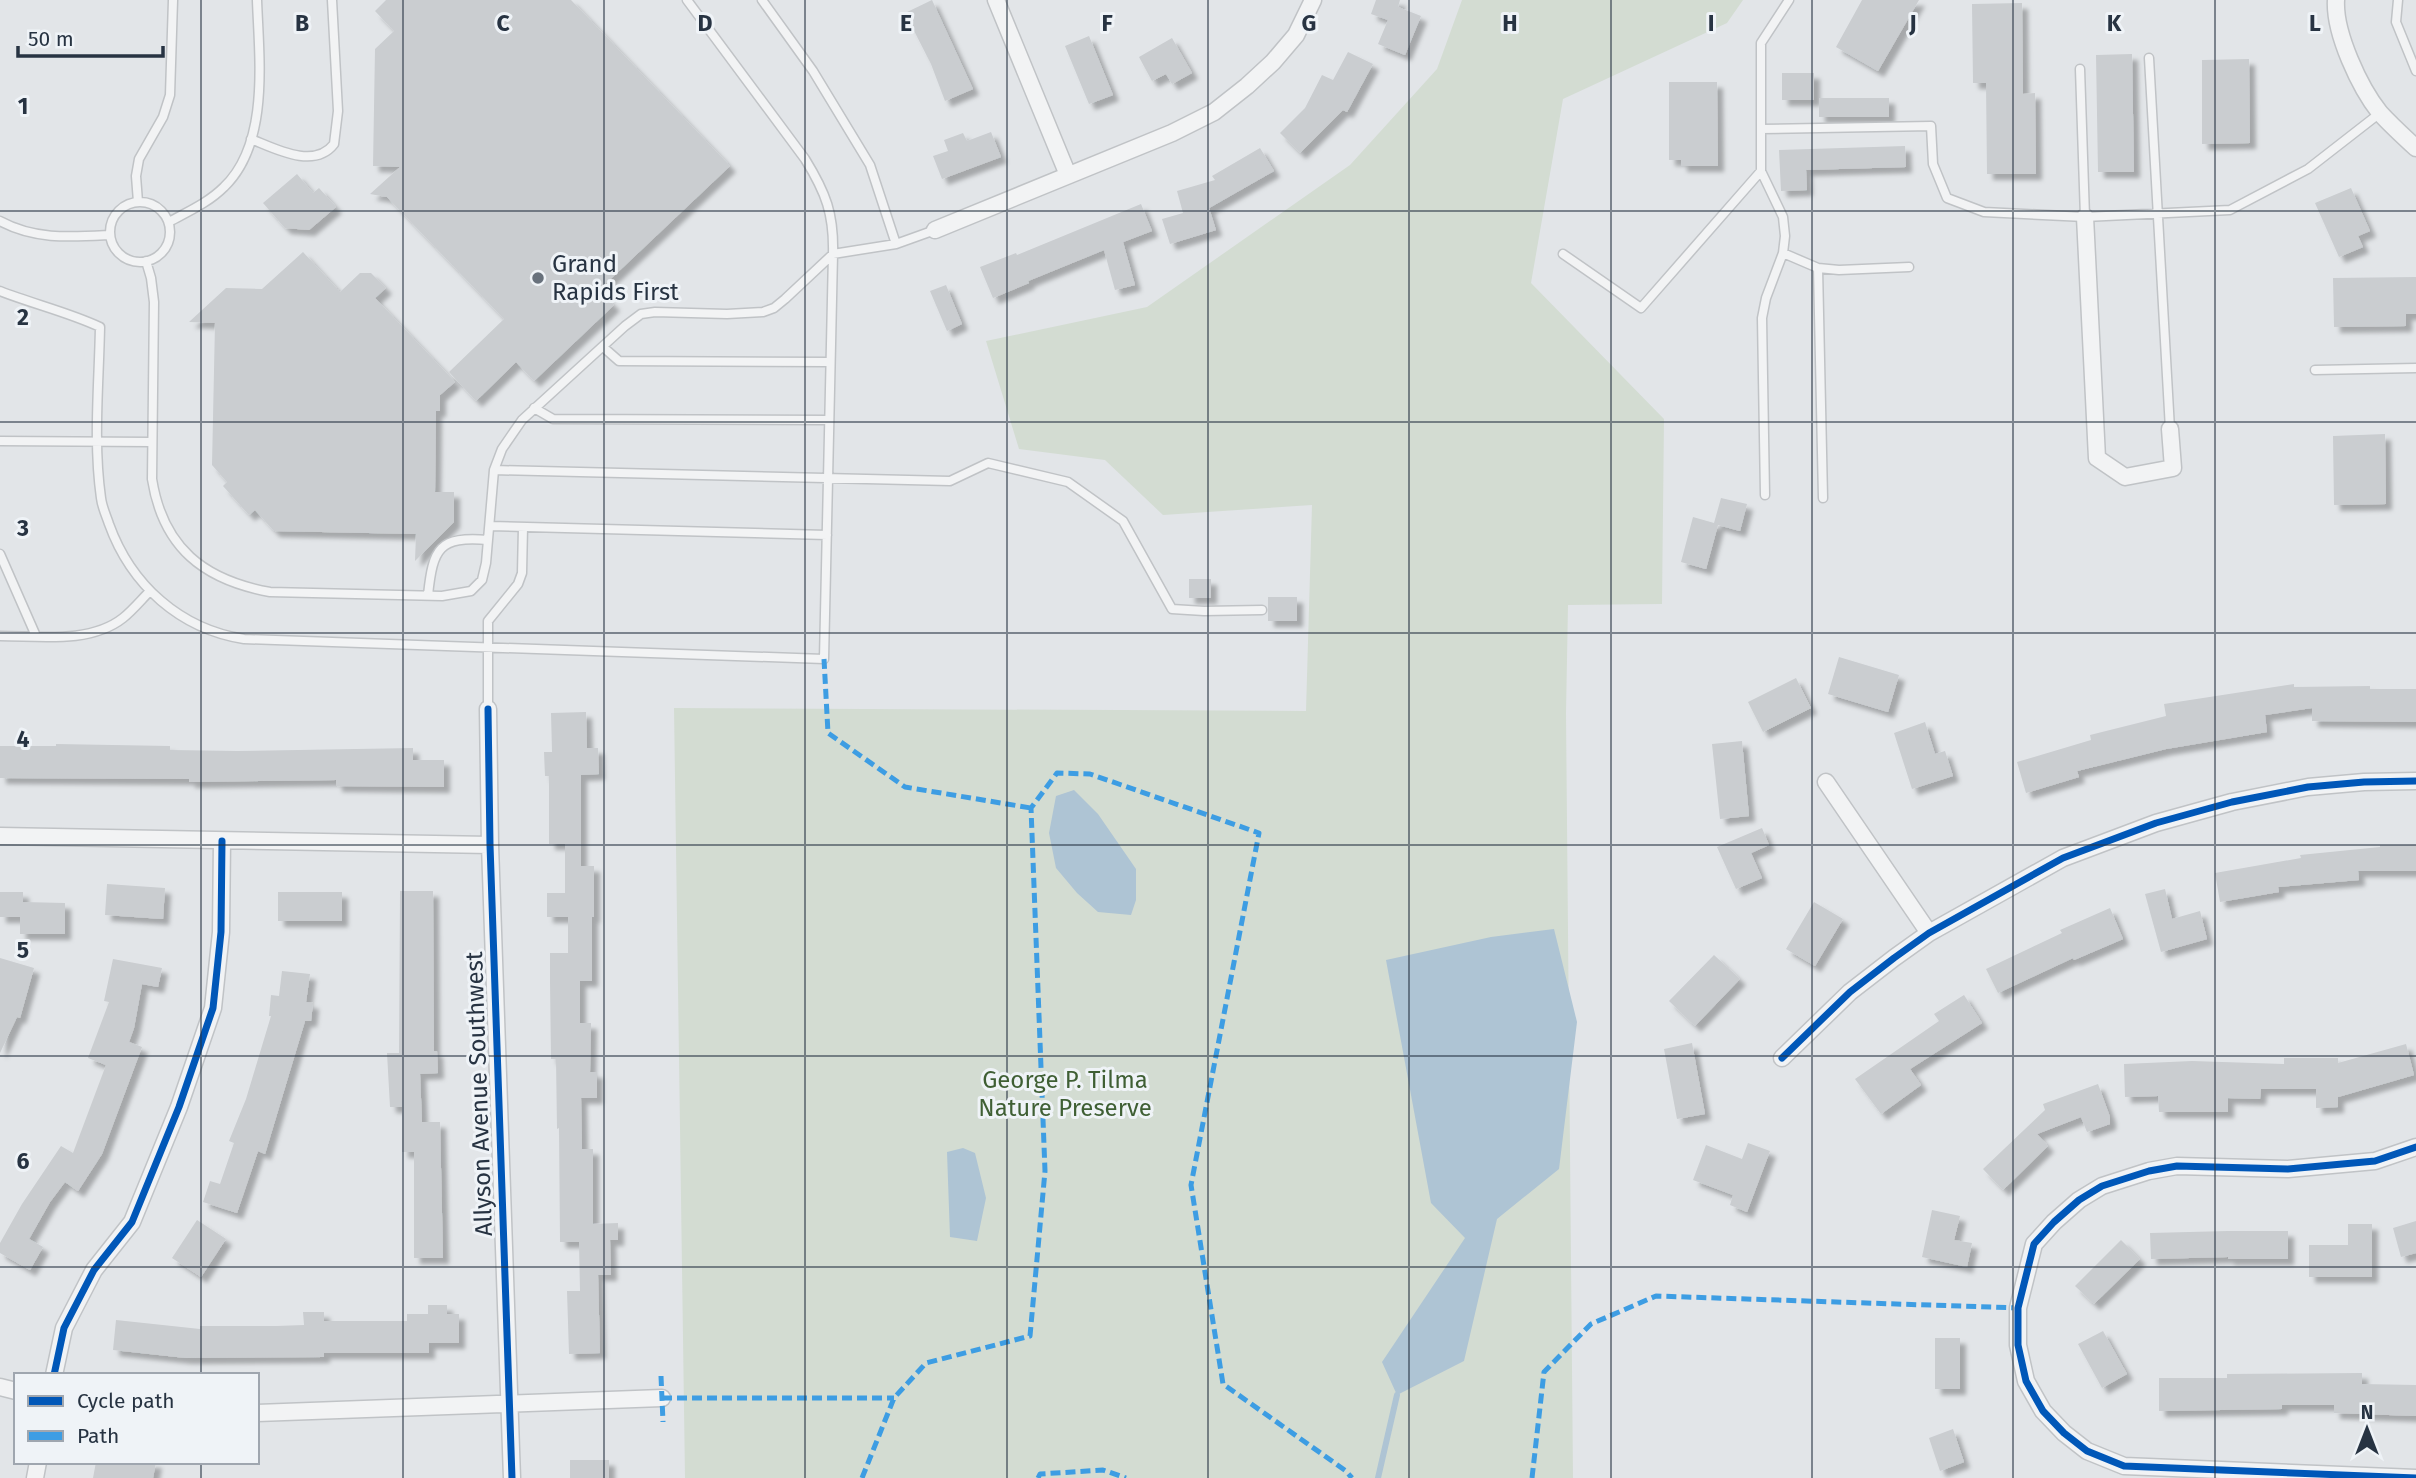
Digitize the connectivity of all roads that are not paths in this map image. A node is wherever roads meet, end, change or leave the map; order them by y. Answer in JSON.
{"nodes":[{"id":1,"x":173,"y":0,"type":"edge"},
{"id":2,"x":257,"y":0,"type":"edge"},
{"id":3,"x":332,"y":0,"type":"edge"},
{"id":4,"x":687,"y":0,"type":"edge"},
{"id":5,"x":762,"y":0,"type":"edge"},
{"id":6,"x":996,"y":0,"type":"edge"},
{"id":7,"x":1313,"y":0,"type":"edge"},
{"id":8,"x":1789,"y":0,"type":"edge"},
{"id":9,"x":2336,"y":0,"type":"edge"},
{"id":10,"x":2398,"y":0,"type":"edge"},
{"id":11,"x":2150,"y":58,"type":"dead end"},
{"id":12,"x":2080,"y":69,"type":"dead end"},
{"id":13,"x":2416,"y":71,"type":"edge"},
{"id":14,"x":2381,"y":113,"type":"junction"},
{"id":15,"x":1761,"y":129,"type":"junction"},
{"id":16,"x":251,"y":139,"type":"junction"},
{"id":17,"x":2416,"y":148,"type":"edge"},
{"id":18,"x":1761,"y":171,"type":"junction"},
{"id":19,"x":1068,"y":175,"type":"junction"},
{"id":20,"x":138,"y":202,"type":"junction"},
{"id":21,"x":2158,"y":214,"type":"junction"},
{"id":22,"x":2085,"y":218,"type":"junction"},
{"id":23,"x":0,"y":221,"type":"edge"},
{"id":24,"x":169,"y":222,"type":"junction"},
{"id":25,"x":935,"y":230,"type":"joint"},
{"id":26,"x":110,"y":235,"type":"junction"},
{"id":27,"x":896,"y":244,"type":"junction"},
{"id":28,"x":1783,"y":253,"type":"junction"},
{"id":29,"x":833,"y":254,"type":"junction"},
{"id":30,"x":1563,"y":254,"type":"dead end"},
{"id":31,"x":146,"y":261,"type":"junction"},
{"id":32,"x":1909,"y":267,"type":"dead end"},
{"id":33,"x":1818,"y":268,"type":"junction"},
{"id":34,"x":0,"y":291,"type":"edge"},
{"id":35,"x":603,"y":347,"type":"junction"},
{"id":36,"x":830,"y":362,"type":"junction"},
{"id":37,"x":2416,"y":368,"type":"edge"},
{"id":38,"x":2315,"y":370,"type":"dead end"},
{"id":39,"x":534,"y":408,"type":"junction"},
{"id":40,"x":829,"y":420,"type":"junction"},
{"id":41,"x":2170,"y":429,"type":"joint"},
{"id":42,"x":0,"y":441,"type":"edge"},
{"id":43,"x":151,"y":442,"type":"junction"},
{"id":44,"x":98,"y":443,"type":"junction"},
{"id":45,"x":494,"y":470,"type":"junction"},
{"id":46,"x":827,"y":479,"type":"junction"},
{"id":47,"x":1765,"y":495,"type":"dead end"},
{"id":48,"x":1823,"y":498,"type":"dead end"},
{"id":49,"x":490,"y":526,"type":"junction"},
{"id":50,"x":523,"y":527,"type":"junction"},
{"id":51,"x":827,"y":535,"type":"junction"},
{"id":52,"x":488,"y":540,"type":"junction"},
{"id":53,"x":0,"y":554,"type":"edge"},
{"id":54,"x":150,"y":591,"type":"junction"},
{"id":55,"x":428,"y":595,"type":"junction"},
{"id":56,"x":1262,"y":610,"type":"dead end"},
{"id":57,"x":0,"y":636,"type":"edge"},
{"id":58,"x":36,"y":636,"type":"junction"},
{"id":59,"x":487,"y":647,"type":"junction"},
{"id":60,"x":488,"y":709,"type":"joint"},
{"id":61,"x":2416,"y":781,"type":"edge"},
{"id":62,"x":1826,"y":782,"type":"dead end"},
{"id":63,"x":0,"y":836,"type":"edge"},
{"id":64,"x":222,"y":841,"type":"junction"},
{"id":65,"x":490,"y":845,"type":"junction"},
{"id":66,"x":1929,"y":933,"type":"junction"},
{"id":67,"x":1782,"y":1058,"type":"dead end"},
{"id":68,"x":2416,"y":1147,"type":"edge"},
{"id":69,"x":54,"y":1373,"type":"edge"},
{"id":70,"x":662,"y":1398,"type":"dead end"},
{"id":71,"x":510,"y":1404,"type":"junction"},
{"id":72,"x":259,"y":1413,"type":"edge"},
{"id":73,"x":512,"y":1478,"type":"edge"},
{"id":74,"x":2416,"y":1478,"type":"edge"}],
"edges":[{"from":1,"to":20,"type":"lane"},
{"from":2,"to":16,"type":"lane"},
{"from":3,"to":16,"type":"lane"},
{"from":4,"to":29,"type":"lane"},
{"from":5,"to":27,"type":"lane"},
{"from":6,"to":19,"type":"street"},
{"from":7,"to":19,"type":"street"},
{"from":8,"to":15,"type":"lane"},
{"from":9,"to":14,"type":"street"},
{"from":10,"to":13,"type":"lane"},
{"from":11,"to":21,"type":"lane"},
{"from":12,"to":22,"type":"lane"},
{"from":14,"to":17,"type":"street"},
{"from":14,"to":21,"type":"lane"},
{"from":15,"to":18,"type":"lane"},
{"from":15,"to":22,"type":"lane"},
{"from":16,"to":24,"type":"lane"},
{"from":18,"to":28,"type":"lane"},
{"from":18,"to":30,"type":"lane"},
{"from":19,"to":25,"type":"street"},
{"from":20,"to":24,"type":"lane"},
{"from":20,"to":26,"type":"lane"},
{"from":21,"to":22,"type":"lane"},
{"from":21,"to":41,"type":"lane"},
{"from":22,"to":41,"type":"street"},
{"from":23,"to":26,"type":"lane"},
{"from":24,"to":31,"type":"lane"},
{"from":25,"to":27,"type":"lane"},
{"from":26,"to":31,"type":"lane"},
{"from":27,"to":29,"type":"lane"},
{"from":28,"to":33,"type":"lane"},
{"from":28,"to":47,"type":"lane"},
{"from":29,"to":35,"type":"lane"},
{"from":29,"to":36,"type":"lane"},
{"from":31,"to":43,"type":"lane"},
{"from":32,"to":33,"type":"lane"},
{"from":33,"to":48,"type":"lane"},
{"from":34,"to":44,"type":"lane"},
{"from":35,"to":36,"type":"lane"},
{"from":35,"to":39,"type":"lane"},
{"from":36,"to":40,"type":"lane"},
{"from":37,"to":38,"type":"lane"},
{"from":39,"to":40,"type":"lane"},
{"from":39,"to":45,"type":"lane"},
{"from":40,"to":46,"type":"lane"},
{"from":42,"to":44,"type":"lane"},
{"from":43,"to":44,"type":"lane"},
{"from":43,"to":55,"type":"lane"},
{"from":44,"to":54,"type":"lane"},
{"from":45,"to":46,"type":"lane"},
{"from":45,"to":49,"type":"lane"},
{"from":46,"to":51,"type":"lane"},
{"from":46,"to":56,"type":"lane"},
{"from":49,"to":50,"type":"lane"},
{"from":49,"to":52,"type":"lane"},
{"from":50,"to":51,"type":"lane"},
{"from":50,"to":59,"type":"lane"},
{"from":51,"to":59,"type":"lane"},
{"from":52,"to":55,"type":"lane"},
{"from":52,"to":55,"type":"lane"},
{"from":53,"to":58,"type":"lane"},
{"from":54,"to":58,"type":"lane"},
{"from":54,"to":59,"type":"lane"},
{"from":57,"to":58,"type":"lane"},
{"from":59,"to":60,"type":"lane"},
{"from":60,"to":65,"type":"street","name":"Allyson Avenue Southwest"},
{"from":61,"to":66,"type":"street"},
{"from":62,"to":66,"type":"street"},
{"from":63,"to":64,"type":"street"},
{"from":64,"to":65,"type":"street"},
{"from":64,"to":69,"type":"street"},
{"from":65,"to":71,"type":"street","name":"Allyson Avenue Southwest"},
{"from":66,"to":67,"type":"street"},
{"from":68,"to":74,"type":"street"},
{"from":70,"to":71,"type":"street"},
{"from":71,"to":72,"type":"street"},
{"from":71,"to":73,"type":"street","name":"Allyson Avenue Southwest"}]}
